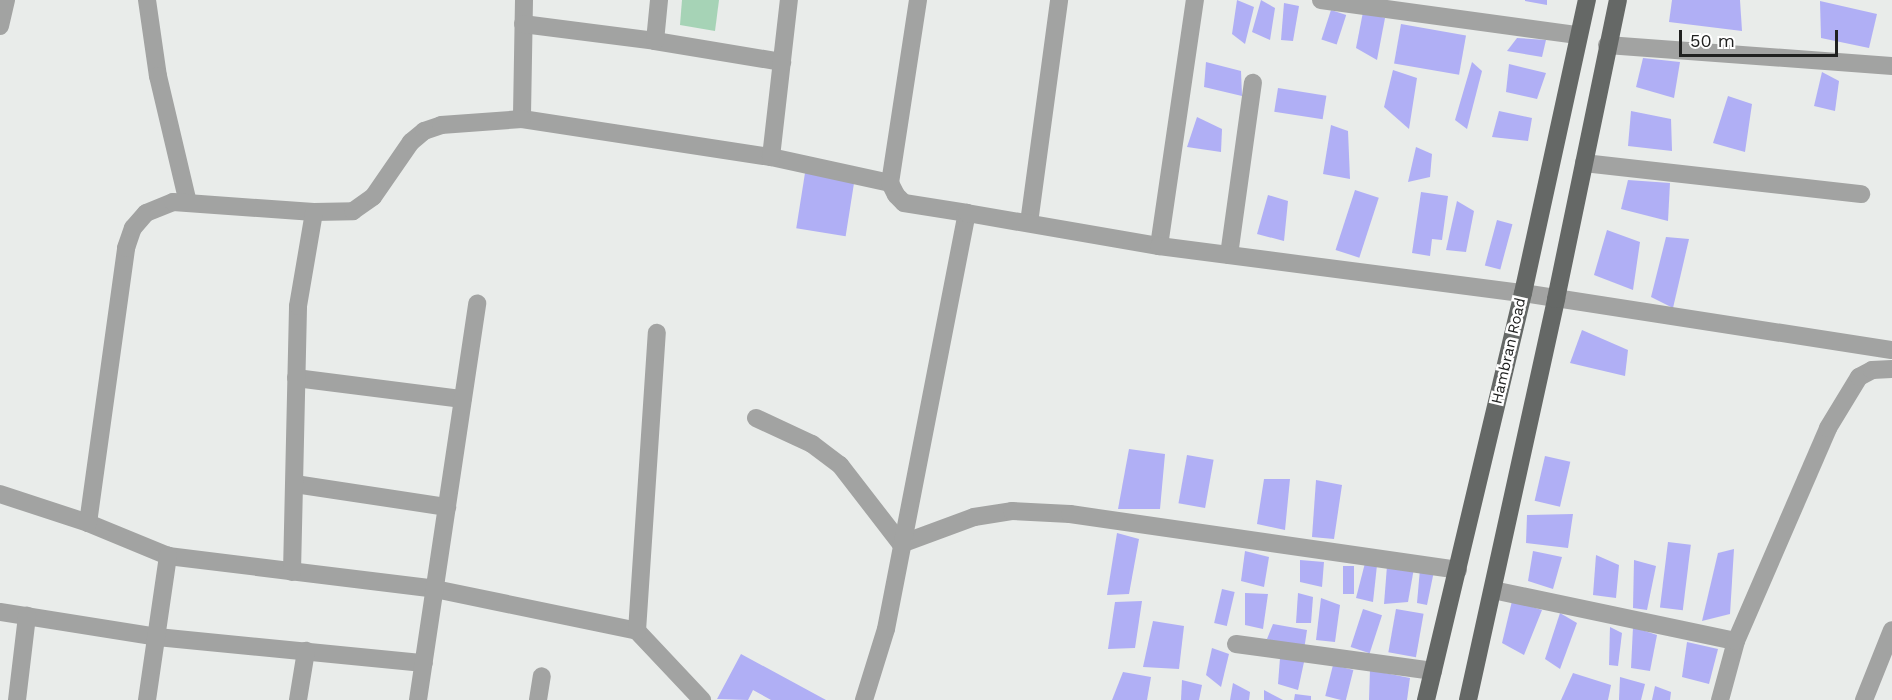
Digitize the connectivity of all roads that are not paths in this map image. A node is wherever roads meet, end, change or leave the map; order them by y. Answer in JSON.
{"nodes":[{"id":1,"x":6,"y":0,"type":"edge"},
{"id":2,"x":147,"y":0,"type":"edge"},
{"id":3,"x":524,"y":0,"type":"edge"},
{"id":4,"x":659,"y":0,"type":"edge"},
{"id":5,"x":789,"y":0,"type":"edge"},
{"id":6,"x":918,"y":0,"type":"edge"},
{"id":7,"x":1059,"y":0,"type":"edge"},
{"id":8,"x":1195,"y":0,"type":"edge"},
{"id":9,"x":1321,"y":0,"type":"edge"},
{"id":10,"x":1587,"y":0,"type":"edge"},
{"id":11,"x":1618,"y":0,"type":"edge"},
{"id":12,"x":523,"y":24,"type":"junction"},
{"id":13,"x":0,"y":26,"type":"edge"},
{"id":14,"x":1578,"y":35,"type":"junction"},
{"id":15,"x":655,"y":41,"type":"junction"},
{"id":16,"x":1607,"y":45,"type":"junction"},
{"id":17,"x":782,"y":62,"type":"junction"},
{"id":18,"x":1892,"y":66,"type":"edge"},
{"id":19,"x":1253,"y":83,"type":"dead end"},
{"id":20,"x":522,"y":118,"type":"junction"},
{"id":21,"x":771,"y":158,"type":"junction"},
{"id":22,"x":1584,"y":163,"type":"junction"},
{"id":23,"x":890,"y":183,"type":"junction"},
{"id":24,"x":1861,"y":194,"type":"dead end"},
{"id":25,"x":188,"y":203,"type":"junction"},
{"id":26,"x":314,"y":212,"type":"junction"},
{"id":27,"x":968,"y":213,"type":"junction"},
{"id":28,"x":1029,"y":224,"type":"junction"},
{"id":29,"x":1159,"y":246,"type":"junction"},
{"id":30,"x":1229,"y":255,"type":"junction"},
{"id":31,"x":1523,"y":293,"type":"junction"},
{"id":32,"x":1556,"y":298,"type":"junction"},
{"id":33,"x":477,"y":303,"type":"dead end"},
{"id":34,"x":657,"y":333,"type":"dead end"},
{"id":35,"x":1892,"y":350,"type":"edge"},
{"id":36,"x":1890,"y":369,"type":"edge"},
{"id":37,"x":296,"y":378,"type":"junction"},
{"id":38,"x":463,"y":399,"type":"junction"},
{"id":39,"x":756,"y":418,"type":"dead end"},
{"id":40,"x":295,"y":484,"type":"junction"},
{"id":41,"x":0,"y":494,"type":"edge"},
{"id":42,"x":447,"y":507,"type":"junction"},
{"id":43,"x":88,"y":523,"type":"junction"},
{"id":44,"x":901,"y":544,"type":"junction"},
{"id":45,"x":168,"y":556,"type":"junction"},
{"id":46,"x":1458,"y":570,"type":"junction"},
{"id":47,"x":292,"y":572,"type":"junction"},
{"id":48,"x":435,"y":589,"type":"junction"},
{"id":49,"x":1493,"y":590,"type":"junction"},
{"id":50,"x":0,"y":612,"type":"edge"},
{"id":51,"x":27,"y":616,"type":"junction"},
{"id":52,"x":1892,"y":630,"type":"edge"},
{"id":53,"x":637,"y":631,"type":"junction"},
{"id":54,"x":157,"y":637,"type":"junction"},
{"id":55,"x":1736,"y":641,"type":"junction"},
{"id":56,"x":1236,"y":645,"type":"dead end"},
{"id":57,"x":306,"y":651,"type":"junction"},
{"id":58,"x":424,"y":663,"type":"junction"},
{"id":59,"x":1433,"y":671,"type":"junction"},
{"id":60,"x":542,"y":676,"type":"dead end"},
{"id":61,"x":1868,"y":699,"type":"edge"},
{"id":62,"x":17,"y":700,"type":"edge"},
{"id":63,"x":147,"y":700,"type":"edge"},
{"id":64,"x":298,"y":700,"type":"edge"},
{"id":65,"x":418,"y":700,"type":"edge"},
{"id":66,"x":538,"y":700,"type":"edge"},
{"id":67,"x":702,"y":700,"type":"edge"},
{"id":68,"x":864,"y":700,"type":"edge"},
{"id":69,"x":1426,"y":700,"type":"edge"},
{"id":70,"x":1468,"y":700,"type":"edge"},
{"id":71,"x":1719,"y":700,"type":"edge"}],
"edges":[{"from":1,"to":13,"type":"street"},
{"from":2,"to":25,"type":"street"},
{"from":3,"to":12,"type":"street"},
{"from":4,"to":15,"type":"street"},
{"from":5,"to":17,"type":"street"},
{"from":6,"to":23,"type":"street"},
{"from":7,"to":28,"type":"street"},
{"from":8,"to":29,"type":"street"},
{"from":9,"to":14,"type":"street"},
{"from":10,"to":14,"type":"main road","name":"Hambran Road"},
{"from":11,"to":16,"type":"main road"},
{"from":12,"to":15,"type":"street"},
{"from":12,"to":20,"type":"street"},
{"from":14,"to":31,"type":"main road","name":"Hambran Road"},
{"from":15,"to":17,"type":"street"},
{"from":16,"to":18,"type":"street"},
{"from":16,"to":22,"type":"main road"},
{"from":17,"to":21,"type":"street"},
{"from":19,"to":30,"type":"street"},
{"from":20,"to":21,"type":"street"},
{"from":20,"to":26,"type":"street"},
{"from":21,"to":23,"type":"street"},
{"from":22,"to":24,"type":"street"},
{"from":22,"to":32,"type":"main road"},
{"from":23,"to":27,"type":"street"},
{"from":25,"to":26,"type":"street"},
{"from":25,"to":43,"type":"street"},
{"from":26,"to":37,"type":"street"},
{"from":27,"to":28,"type":"street"},
{"from":27,"to":44,"type":"street"},
{"from":28,"to":29,"type":"street"},
{"from":29,"to":30,"type":"street"},
{"from":30,"to":31,"type":"street"},
{"from":31,"to":32,"type":"street"},
{"from":31,"to":46,"type":"main road","name":"Hambran Road"},
{"from":32,"to":35,"type":"street"},
{"from":32,"to":49,"type":"main road"},
{"from":33,"to":38,"type":"street"},
{"from":34,"to":53,"type":"street"},
{"from":36,"to":55,"type":"street"},
{"from":37,"to":38,"type":"street"},
{"from":37,"to":40,"type":"street"},
{"from":38,"to":42,"type":"street"},
{"from":39,"to":44,"type":"street"},
{"from":40,"to":42,"type":"street"},
{"from":40,"to":47,"type":"street"},
{"from":41,"to":43,"type":"street"},
{"from":42,"to":48,"type":"street"},
{"from":43,"to":45,"type":"street"},
{"from":44,"to":46,"type":"street"},
{"from":44,"to":68,"type":"street"},
{"from":45,"to":47,"type":"street"},
{"from":45,"to":54,"type":"street"},
{"from":46,"to":59,"type":"main road","name":"Hambran Road"},
{"from":47,"to":48,"type":"street"},
{"from":48,"to":53,"type":"street"},
{"from":48,"to":58,"type":"street"},
{"from":49,"to":55,"type":"street"},
{"from":49,"to":70,"type":"main road"},
{"from":50,"to":51,"type":"street"},
{"from":51,"to":54,"type":"street"},
{"from":51,"to":62,"type":"street"},
{"from":52,"to":61,"type":"street"},
{"from":53,"to":67,"type":"street"},
{"from":54,"to":57,"type":"street"},
{"from":54,"to":63,"type":"street"},
{"from":55,"to":71,"type":"street"},
{"from":56,"to":59,"type":"street"},
{"from":57,"to":58,"type":"street"},
{"from":57,"to":64,"type":"street"},
{"from":58,"to":65,"type":"street"},
{"from":59,"to":69,"type":"main road","name":"Hambran Road"},
{"from":60,"to":66,"type":"street"}]}
